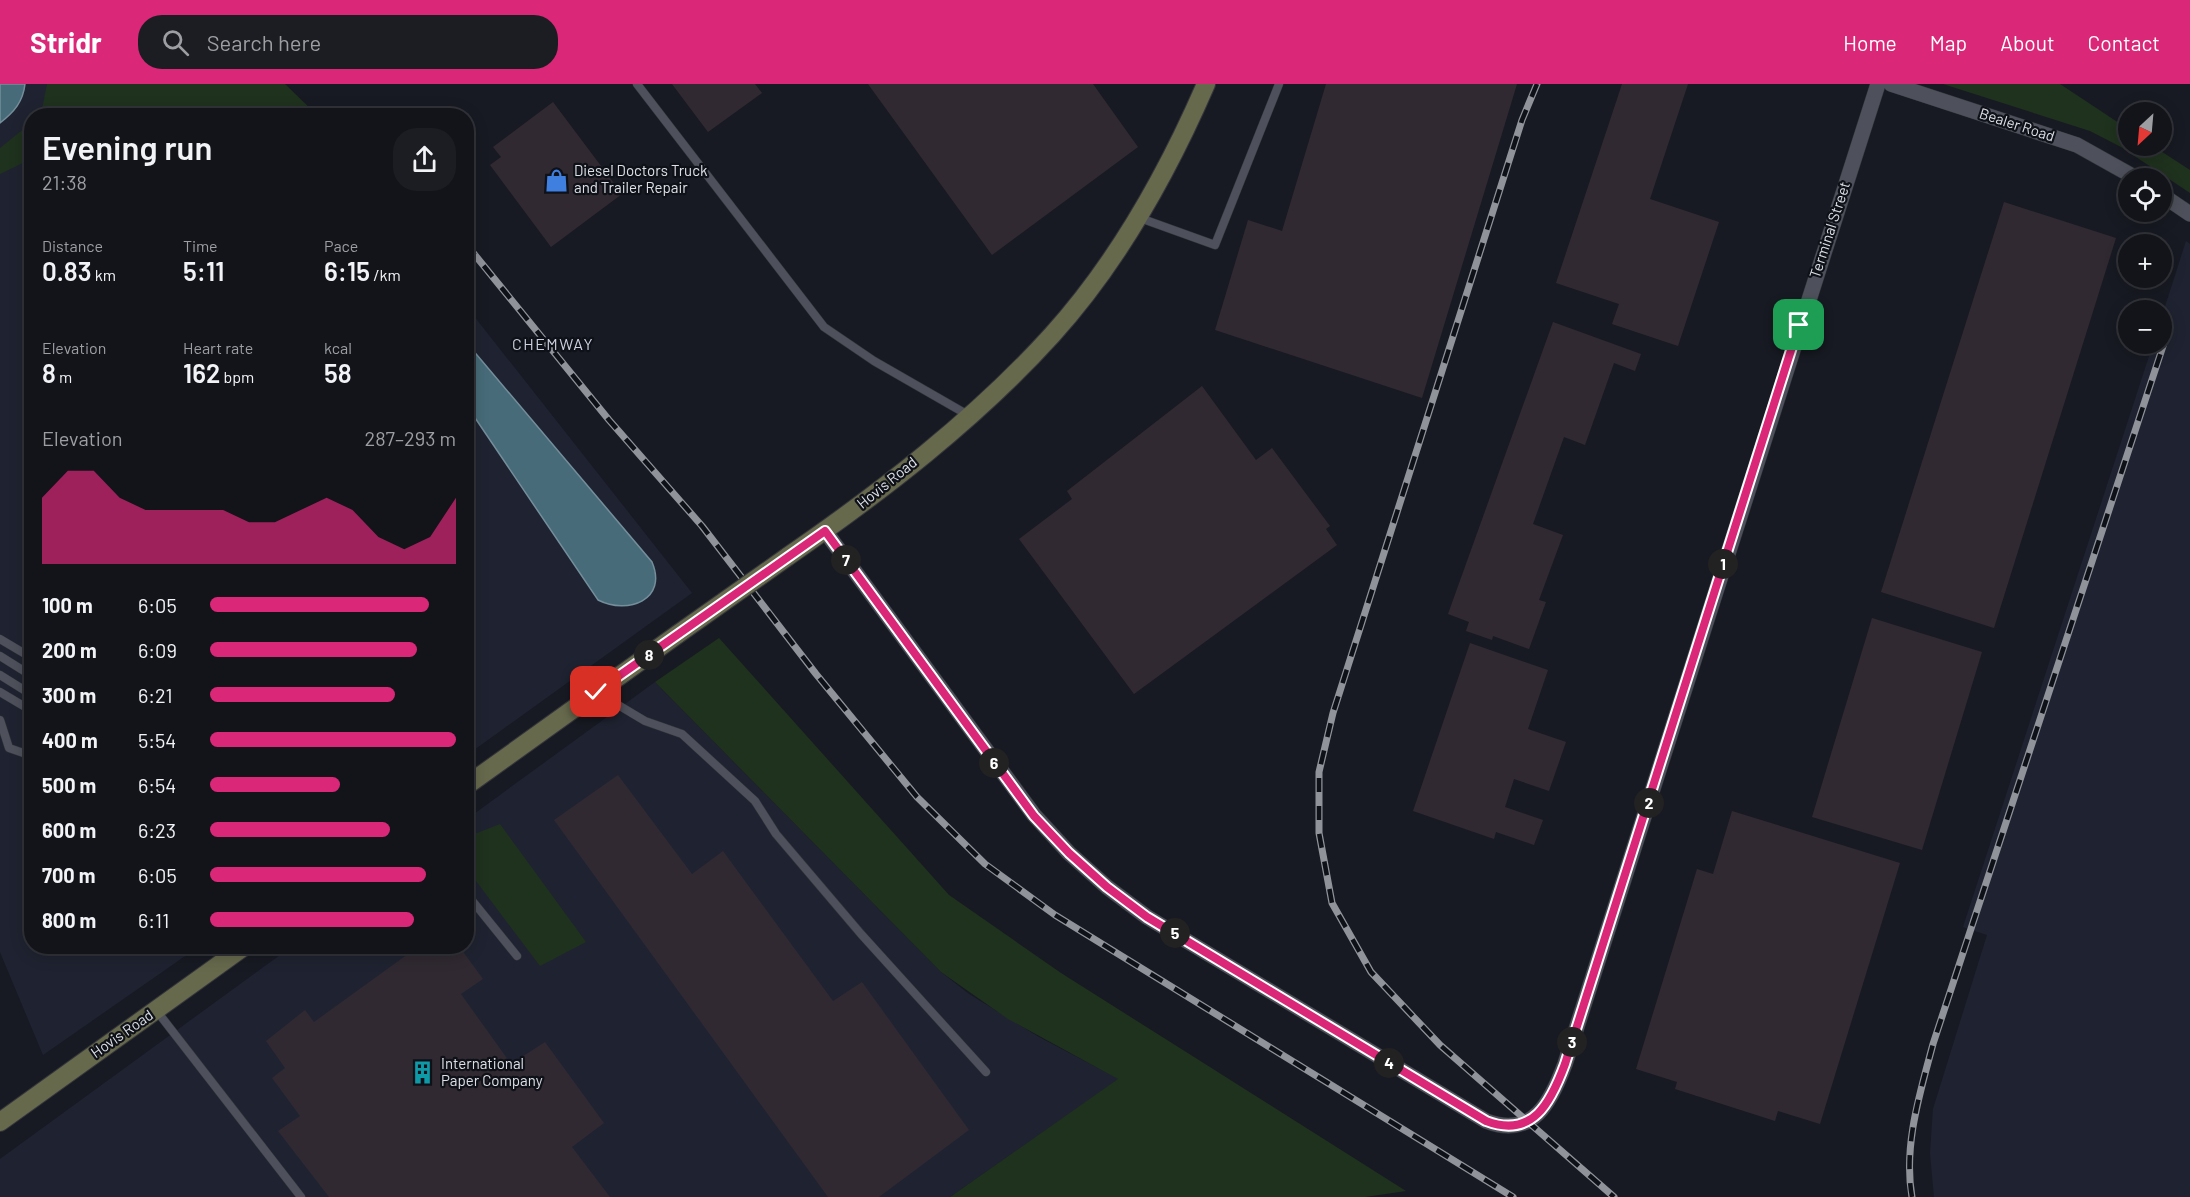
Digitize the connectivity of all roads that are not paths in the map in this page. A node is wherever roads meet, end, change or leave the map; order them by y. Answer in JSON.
{"nodes":[{"id":1,"x":637,"y":84,"type":"edge"},
{"id":2,"x":1206,"y":84,"type":"edge"},
{"id":3,"x":1279,"y":84,"type":"edge"},
{"id":4,"x":1878,"y":84,"type":"edge"},
{"id":5,"x":1891,"y":84,"type":"edge"},
{"id":6,"x":2118,"y":168,"type":"edge"},
{"id":7,"x":2172,"y":202,"type":"edge"},
{"id":8,"x":2190,"y":214,"type":"edge"},
{"id":9,"x":1138,"y":218,"type":"junction"},
{"id":10,"x":969,"y":416,"type":"junction"},
{"id":11,"x":825,"y":531,"type":"junction"},
{"id":12,"x":0,"y":639,"type":"edge"},
{"id":13,"x":24,"y":653,"type":"edge"},
{"id":14,"x":0,"y":656,"type":"edge"},
{"id":15,"x":24,"y":670,"type":"edge"},
{"id":16,"x":0,"y":675,"type":"edge"},
{"id":17,"x":24,"y":690,"type":"edge"},
{"id":18,"x":0,"y":692,"type":"edge"},
{"id":19,"x":596,"y":692,"type":"junction"},
{"id":20,"x":24,"y":706,"type":"edge"},
{"id":21,"x":0,"y":720,"type":"edge"},
{"id":22,"x":24,"y":753,"type":"edge"},
{"id":23,"x":474,"y":780,"type":"edge"},
{"id":24,"x":474,"y":902,"type":"edge"},
{"id":25,"x":234,"y":954,"type":"edge"},
{"id":26,"x":517,"y":956,"type":"dead end"},
{"id":27,"x":156,"y":1010,"type":"junction"},
{"id":28,"x":986,"y":1072,"type":"dead end"},
{"id":29,"x":0,"y":1122,"type":"edge"},
{"id":30,"x":301,"y":1197,"type":"edge"}],
"edges":[{"from":1,"to":10,"type":"lane"},
{"from":2,"to":9,"type":"street","name":"Hovis Road"},
{"from":3,"to":9,"type":"lane"},
{"from":4,"to":11,"type":"street","name":"Terminal Street"},
{"from":5,"to":6,"type":"street","name":"Bealer Road"},
{"from":7,"to":8,"type":"street"},
{"from":9,"to":10,"type":"street","name":"Hovis Road"},
{"from":10,"to":11,"type":"street","name":"Hovis Road"},
{"from":11,"to":19,"type":"street","name":"Hovis Road","bridge":true},
{"from":12,"to":13,"type":"lane"},
{"from":14,"to":15,"type":"lane"},
{"from":16,"to":17,"type":"lane"},
{"from":18,"to":20,"type":"lane"},
{"from":19,"to":23,"type":"street","name":"Hovis Road"},
{"from":19,"to":28,"type":"lane"},
{"from":21,"to":22,"type":"lane"},
{"from":24,"to":26,"type":"lane"},
{"from":25,"to":27,"type":"street","name":"Hovis Road"},
{"from":27,"to":29,"type":"street","name":"Hovis Road"},
{"from":27,"to":30,"type":"lane"}]}
